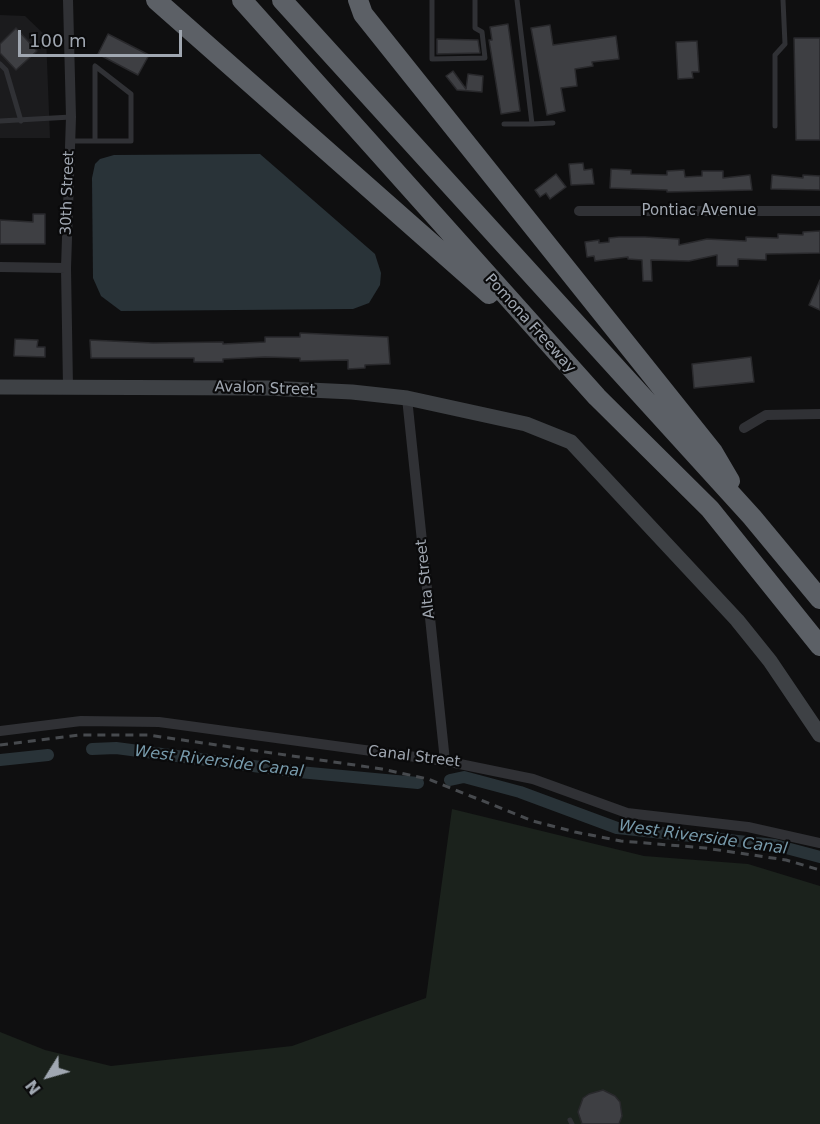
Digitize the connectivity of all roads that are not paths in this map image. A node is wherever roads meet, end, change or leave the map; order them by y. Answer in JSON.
{"nodes":[{"id":1,"x":68,"y":0,"type":"edge"},
{"id":2,"x":156,"y":0,"type":"edge"},
{"id":3,"x":242,"y":0,"type":"edge"},
{"id":4,"x":282,"y":0,"type":"edge"},
{"id":5,"x":358,"y":0,"type":"edge"},
{"id":6,"x":432,"y":0,"type":"edge"},
{"id":7,"x":475,"y":0,"type":"edge"},
{"id":8,"x":517,"y":0,"type":"edge"},
{"id":9,"x":783,"y":0,"type":"edge"},
{"id":10,"x":0,"y":64,"type":"edge"},
{"id":11,"x":71,"y":117,"type":"junction"},
{"id":12,"x":0,"y":121,"type":"edge"},
{"id":13,"x":21,"y":121,"type":"junction"},
{"id":14,"x":553,"y":123,"type":"dead end"},
{"id":15,"x":504,"y":124,"type":"dead end"},
{"id":16,"x":532,"y":124,"type":"junction"},
{"id":17,"x":776,"y":126,"type":"dead end"},
{"id":18,"x":70,"y":141,"type":"junction"},
{"id":19,"x":95,"y":141,"type":"junction"},
{"id":20,"x":579,"y":211,"type":"dead end"},
{"id":21,"x":820,"y":212,"type":"edge"},
{"id":22,"x":0,"y":267,"type":"edge"},
{"id":23,"x":66,"y":268,"type":"junction"},
{"id":24,"x":0,"y":387,"type":"edge"},
{"id":25,"x":68,"y":387,"type":"junction"},
{"id":26,"x":597,"y":397,"type":"junction"},
{"id":27,"x":407,"y":398,"type":"junction"},
{"id":28,"x":820,"y":414,"type":"edge"},
{"id":29,"x":744,"y":428,"type":"dead end"},
{"id":30,"x":752,"y":517,"type":"junction"},
{"id":31,"x":820,"y":599,"type":"edge"},
{"id":32,"x":820,"y":646,"type":"edge"},
{"id":33,"x":0,"y":731,"type":"edge"},
{"id":34,"x":820,"y":735,"type":"edge"},
{"id":35,"x":445,"y":760,"type":"junction"},
{"id":36,"x":820,"y":843,"type":"edge"}],
"edges":[{"from":1,"to":11,"type":"street","name":"30th Street"},
{"from":2,"to":26,"type":"highway"},
{"from":3,"to":26,"type":"highway","name":"Pomona Freeway"},
{"from":4,"to":30,"type":"highway"},
{"from":5,"to":30,"type":"highway"},
{"from":6,"to":7,"type":"lane"},
{"from":8,"to":16,"type":"lane"},
{"from":9,"to":17,"type":"lane"},
{"from":10,"to":13,"type":"lane"},
{"from":11,"to":13,"type":"lane"},
{"from":11,"to":18,"type":"street","name":"30th Street"},
{"from":12,"to":13,"type":"lane"},
{"from":14,"to":16,"type":"lane"},
{"from":15,"to":16,"type":"lane"},
{"from":18,"to":19,"type":"lane"},
{"from":18,"to":23,"type":"street","name":"30th Street"},
{"from":19,"to":19,"type":"lane"},
{"from":20,"to":21,"type":"street","name":"Pontiac Avenue"},
{"from":22,"to":23,"type":"street"},
{"from":23,"to":25,"type":"street","name":"30th Street"},
{"from":24,"to":25,"type":"street","name":"Avalon Street"},
{"from":25,"to":27,"type":"street","name":"Avalon Street"},
{"from":26,"to":32,"type":"highway","name":"Pomona Freeway"},
{"from":27,"to":34,"type":"street","name":"Avalon Street"},
{"from":27,"to":35,"type":"street","name":"Alta Street"},
{"from":28,"to":29,"type":"street"},
{"from":30,"to":31,"type":"highway"},
{"from":33,"to":35,"type":"street","name":"Canal Street"},
{"from":35,"to":36,"type":"street","name":"Canal Street"}]}
